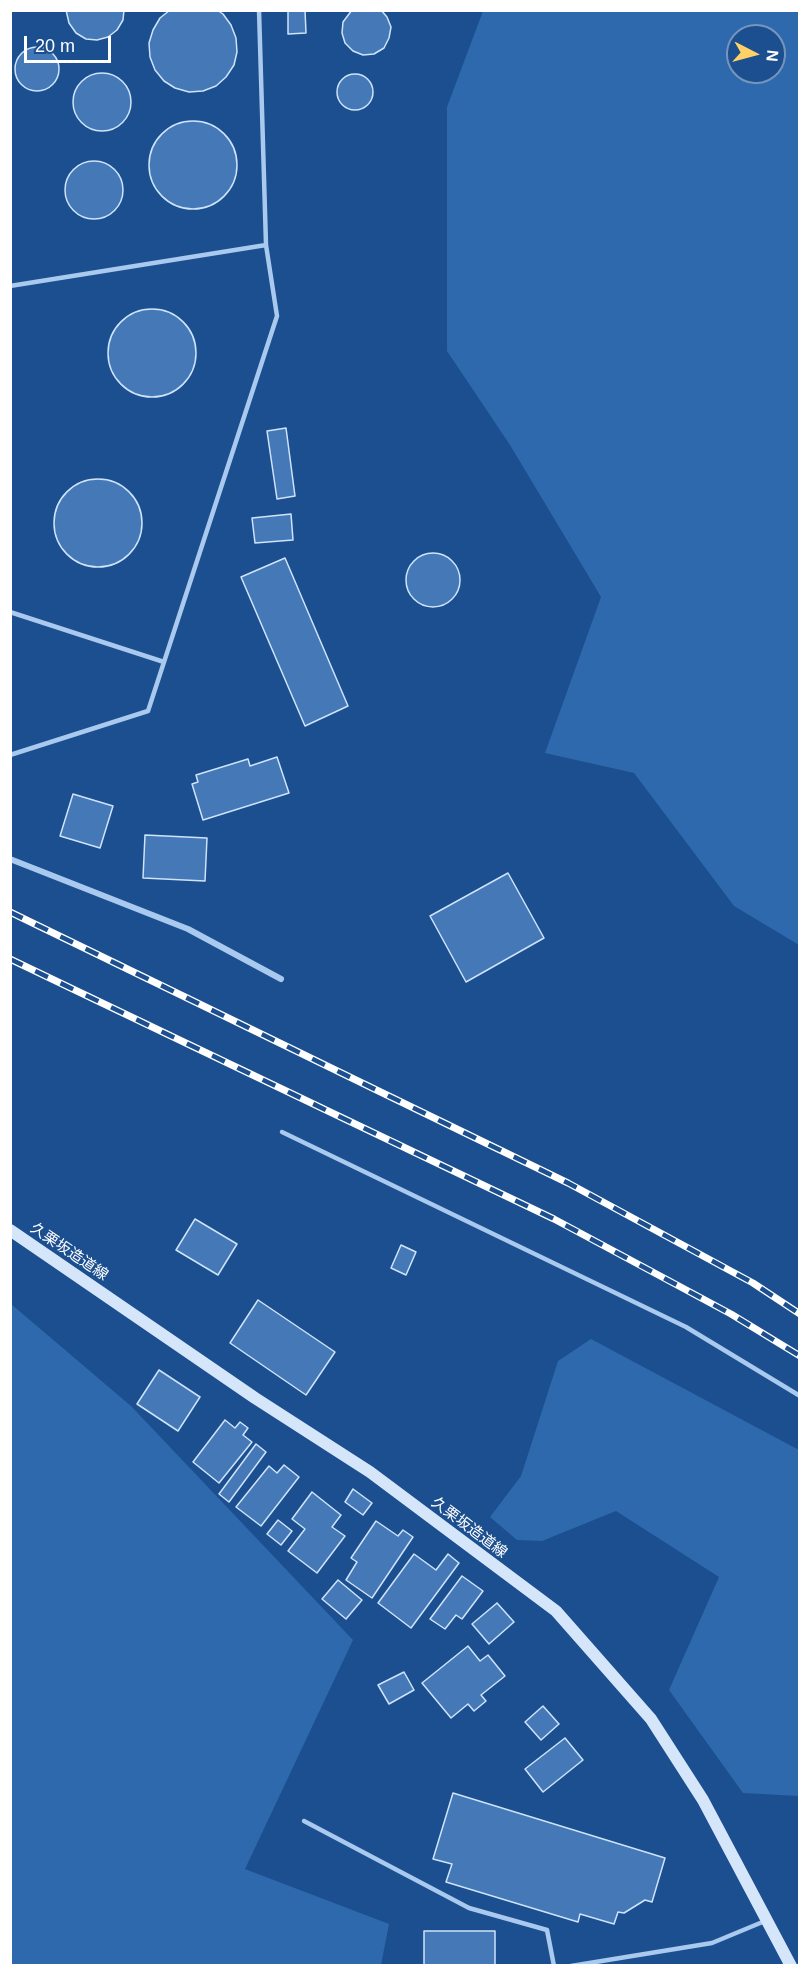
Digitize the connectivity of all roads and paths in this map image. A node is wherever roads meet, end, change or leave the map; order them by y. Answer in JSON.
{"nodes":[{"id":1,"x":259,"y":10,"type":"edge"},
{"id":2,"x":266,"y":245,"type":"junction"},
{"id":3,"x":10,"y":286,"type":"edge"},
{"id":4,"x":10,"y":612,"type":"edge"},
{"id":5,"x":164,"y":662,"type":"junction"},
{"id":6,"x":10,"y":755,"type":"edge"},
{"id":7,"x":10,"y":859,"type":"edge"},
{"id":8,"x":281,"y":979,"type":"dead end"},
{"id":9,"x":282,"y":1132,"type":"dead end"},
{"id":10,"x":10,"y":1230,"type":"edge"},
{"id":11,"x":800,"y":1396,"type":"edge"},
{"id":12,"x":304,"y":1821,"type":"dead end"},
{"id":13,"x":768,"y":1920,"type":"junction"},
{"id":14,"x":554,"y":1965,"type":"edge"},
{"id":15,"x":571,"y":1965,"type":"edge"},
{"id":16,"x":792,"y":1965,"type":"edge"}],
"edges":[{"from":1,"to":2,"type":"lane"},
{"from":2,"to":3,"type":"lane"},
{"from":2,"to":5,"type":"lane"},
{"from":4,"to":5,"type":"lane"},
{"from":5,"to":6,"type":"lane"},
{"from":7,"to":8,"type":"street"},
{"from":9,"to":11,"type":"lane"},
{"from":10,"to":13,"type":"main road","name":"久栗坂造道線"},
{"from":12,"to":14,"type":"lane"},
{"from":13,"to":15,"type":"lane"},
{"from":13,"to":16,"type":"main road","name":"久栗坂造道線"}]}
